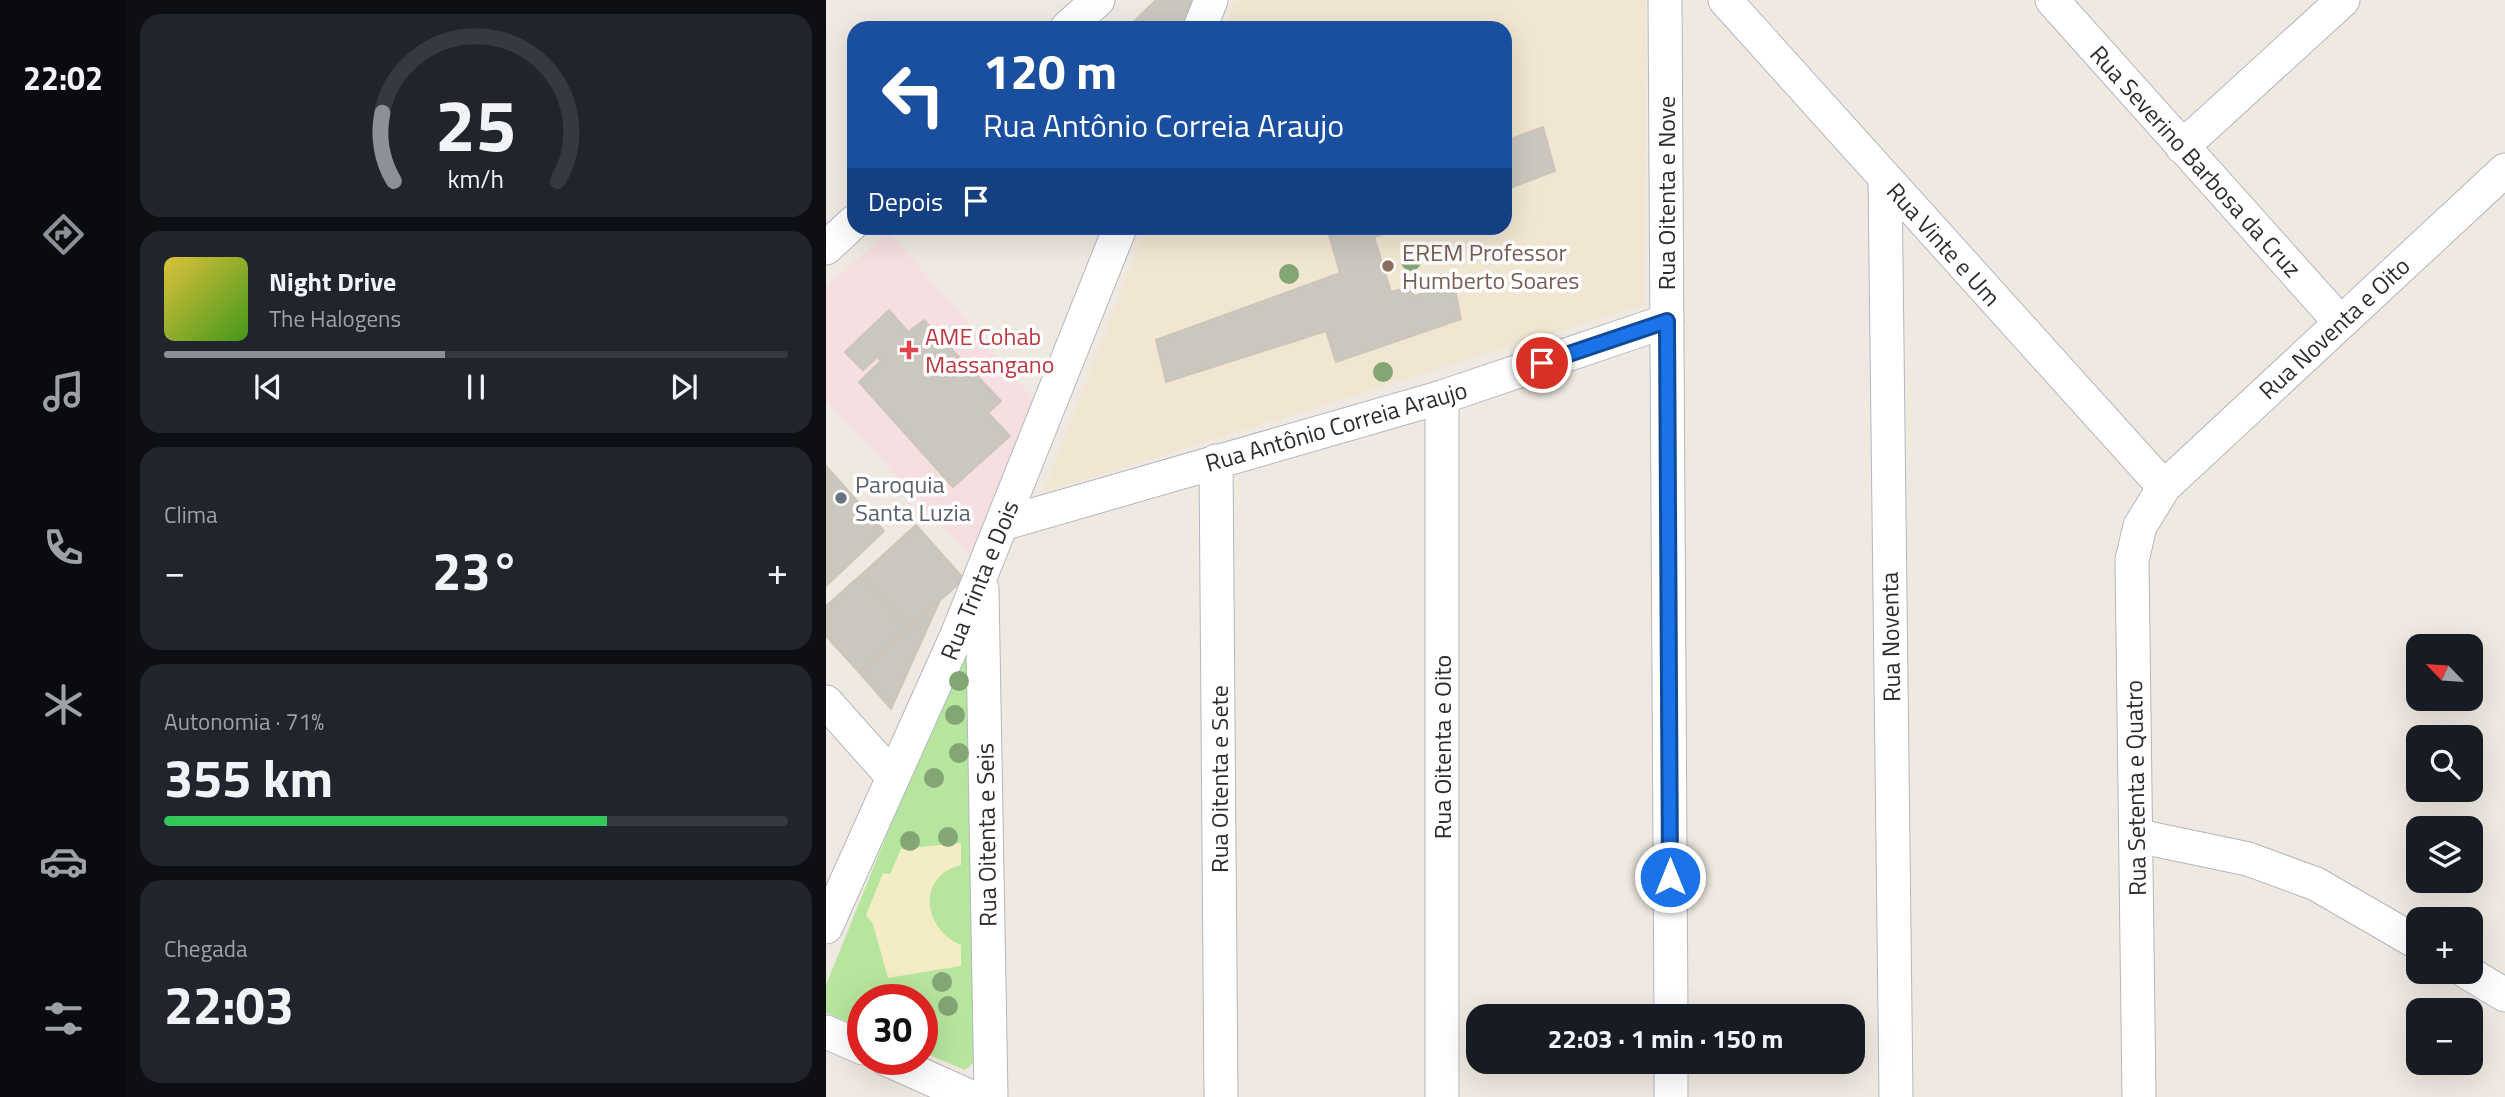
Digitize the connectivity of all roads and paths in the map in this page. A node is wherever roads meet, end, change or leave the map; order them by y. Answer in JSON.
{"nodes":[{"id":1,"x":1098,"y":0,"type":"edge"},
{"id":2,"x":1211,"y":0,"type":"edge"},
{"id":3,"x":1665,"y":0,"type":"edge"},
{"id":4,"x":1725,"y":0,"type":"edge"},
{"id":5,"x":2052,"y":0,"type":"edge"},
{"id":6,"x":2343,"y":0,"type":"edge"},
{"id":7,"x":1075,"y":21,"type":"edge"},
{"id":8,"x":1202,"y":21,"type":"edge"},
{"id":9,"x":2182,"y":147,"type":"junction"},
{"id":10,"x":2505,"y":170,"type":"edge"},
{"id":11,"x":1885,"y":178,"type":"junction"},
{"id":12,"x":847,"y":228,"type":"edge"},
{"id":13,"x":1117,"y":235,"type":"edge"},
{"id":14,"x":826,"y":248,"type":"edge"},
{"id":15,"x":1667,"y":321,"type":"junction"},
{"id":16,"x":2340,"y":322,"type":"junction"},
{"id":17,"x":1442,"y":397,"type":"junction"},
{"id":18,"x":1216,"y":461,"type":"junction"},
{"id":19,"x":2164,"y":487,"type":"junction"},
{"id":20,"x":1002,"y":524,"type":"junction"},
{"id":21,"x":981,"y":573,"type":"junction"},
{"id":22,"x":826,"y":702,"type":"edge"},
{"id":23,"x":893,"y":777,"type":"junction"},
{"id":24,"x":2138,"y":836,"type":"junction"},
{"id":25,"x":826,"y":927,"type":"edge"},
{"id":26,"x":2406,"y":936,"type":"edge"},
{"id":27,"x":2483,"y":982,"type":"edge"},
{"id":28,"x":2505,"y":995,"type":"edge"},
{"id":29,"x":1671,"y":1004,"type":"edge"},
{"id":30,"x":826,"y":1032,"type":"edge"},
{"id":31,"x":847,"y":1041,"type":"edge"},
{"id":32,"x":1671,"y":1074,"type":"edge"},
{"id":33,"x":922,"y":1075,"type":"edge"},
{"id":34,"x":971,"y":1097,"type":"edge"},
{"id":35,"x":990,"y":1097,"type":"edge"},
{"id":36,"x":1221,"y":1097,"type":"edge"},
{"id":37,"x":1442,"y":1097,"type":"edge"},
{"id":38,"x":1671,"y":1097,"type":"edge"},
{"id":39,"x":1896,"y":1097,"type":"edge"},
{"id":40,"x":2139,"y":1097,"type":"edge"}],
"edges":[{"from":1,"to":7,"type":"street"},
{"from":2,"to":8,"type":"street"},
{"from":3,"to":15,"type":"street","name":"Rua Oitenta e Nove"},
{"from":4,"to":11,"type":"street","name":"Rua Vinte e Um"},
{"from":5,"to":9,"type":"street","name":"Rua Severino Barbosa da Cruz"},
{"from":6,"to":9,"type":"street"},
{"from":9,"to":16,"type":"street","name":"Rua Severino Barbosa da Cruz"},
{"from":10,"to":16,"type":"street","name":"Rua Noventa e Oito"},
{"from":11,"to":19,"type":"street","name":"Rua Vinte e Um"},
{"from":11,"to":39,"type":"street","name":"Rua Noventa"},
{"from":12,"to":14,"type":"street"},
{"from":13,"to":20,"type":"street","name":"Rua Trinta e Dois"},
{"from":15,"to":17,"type":"street","name":"Rua Antônio Correia Araujo"},
{"from":15,"to":29,"type":"street","name":"Rua Oitenta e Nove"},
{"from":16,"to":19,"type":"street","name":"Rua Noventa e Oito"},
{"from":17,"to":18,"type":"street","name":"Rua Antônio Correia Araujo"},
{"from":17,"to":37,"type":"street","name":"Rua Oitenta e Oito"},
{"from":18,"to":20,"type":"street","name":"Rua Antônio Correia Araujo"},
{"from":18,"to":36,"type":"street","name":"Rua Oitenta e Sete"},
{"from":19,"to":24,"type":"street","name":"Rua Setenta e Quatro"},
{"from":20,"to":21,"type":"street","name":"Rua Trinta e Dois"},
{"from":21,"to":23,"type":"street","name":"Rua Trinta e Dois"},
{"from":21,"to":35,"type":"street","name":"Rua Oitenta e Seis"},
{"from":22,"to":23,"type":"street"},
{"from":23,"to":25,"type":"street","name":"Rua Trinta e Dois"},
{"from":24,"to":26,"type":"street"},
{"from":24,"to":40,"type":"street","name":"Rua Setenta e Quatro"},
{"from":27,"to":28,"type":"street"},
{"from":30,"to":31,"type":"street"},
{"from":32,"to":38,"type":"street"},
{"from":33,"to":34,"type":"street"}]}
